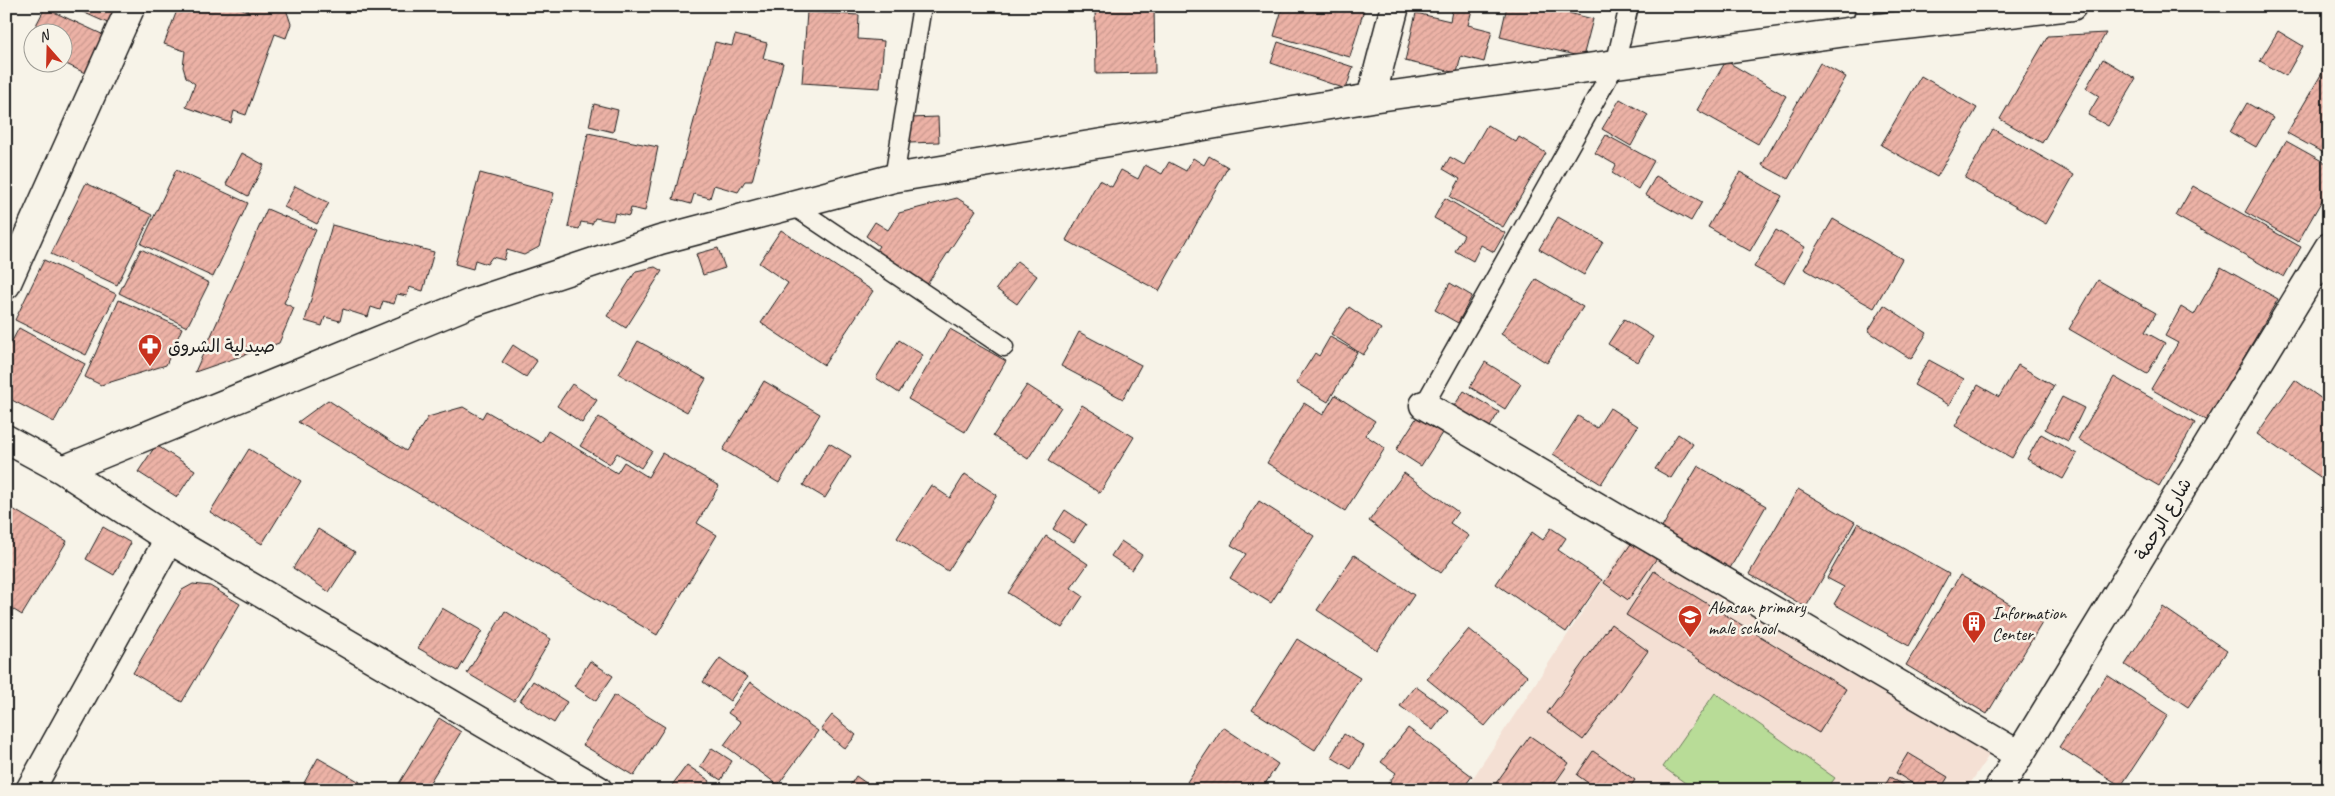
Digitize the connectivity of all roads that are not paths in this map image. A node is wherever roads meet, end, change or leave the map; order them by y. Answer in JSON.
{"nodes":[{"id":1,"x":131,"y":6,"type":"edge"},
{"id":2,"x":922,"y":6,"type":"edge"},
{"id":3,"x":1395,"y":6,"type":"edge"},
{"id":4,"x":1629,"y":6,"type":"edge"},
{"id":5,"x":2072,"y":6,"type":"edge"},
{"id":6,"x":1864,"y":18,"type":"edge"},
{"id":7,"x":1614,"y":65,"type":"junction"},
{"id":8,"x":1371,"y":98,"type":"junction"},
{"id":9,"x":894,"y":178,"type":"junction"},
{"id":10,"x":792,"y":205,"type":"junction"},
{"id":11,"x":2329,"y":247,"type":"edge"},
{"id":12,"x":6,"y":285,"type":"edge"},
{"id":13,"x":1004,"y":347,"type":"dead end"},
{"id":14,"x":1424,"y":405,"type":"joint"},
{"id":15,"x":6,"y":438,"type":"edge"},
{"id":16,"x":63,"y":470,"type":"junction"},
{"id":17,"x":169,"y":539,"type":"junction"},
{"id":18,"x":2019,"y":755,"type":"junction"},
{"id":19,"x":30,"y":790,"type":"edge"},
{"id":20,"x":598,"y":790,"type":"edge"},
{"id":21,"x":1998,"y":790,"type":"edge"}],
"edges":[{"from":1,"to":12,"type":"street"},
{"from":2,"to":9,"type":"lane"},
{"from":3,"to":8,"type":"street"},
{"from":4,"to":7,"type":"lane"},
{"from":5,"to":6,"type":"street"},
{"from":6,"to":7,"type":"street"},
{"from":7,"to":8,"type":"street"},
{"from":7,"to":14,"type":"lane"},
{"from":8,"to":9,"type":"street"},
{"from":9,"to":10,"type":"street"},
{"from":10,"to":13,"type":"lane"},
{"from":10,"to":16,"type":"street"},
{"from":11,"to":18,"type":"street","name":"شارع الرحمة"},
{"from":14,"to":18,"type":"street"},
{"from":15,"to":16,"type":"street"},
{"from":16,"to":17,"type":"street"},
{"from":17,"to":19,"type":"street"},
{"from":17,"to":20,"type":"street"},
{"from":18,"to":21,"type":"street","name":"شارع الرحمة"}]}
